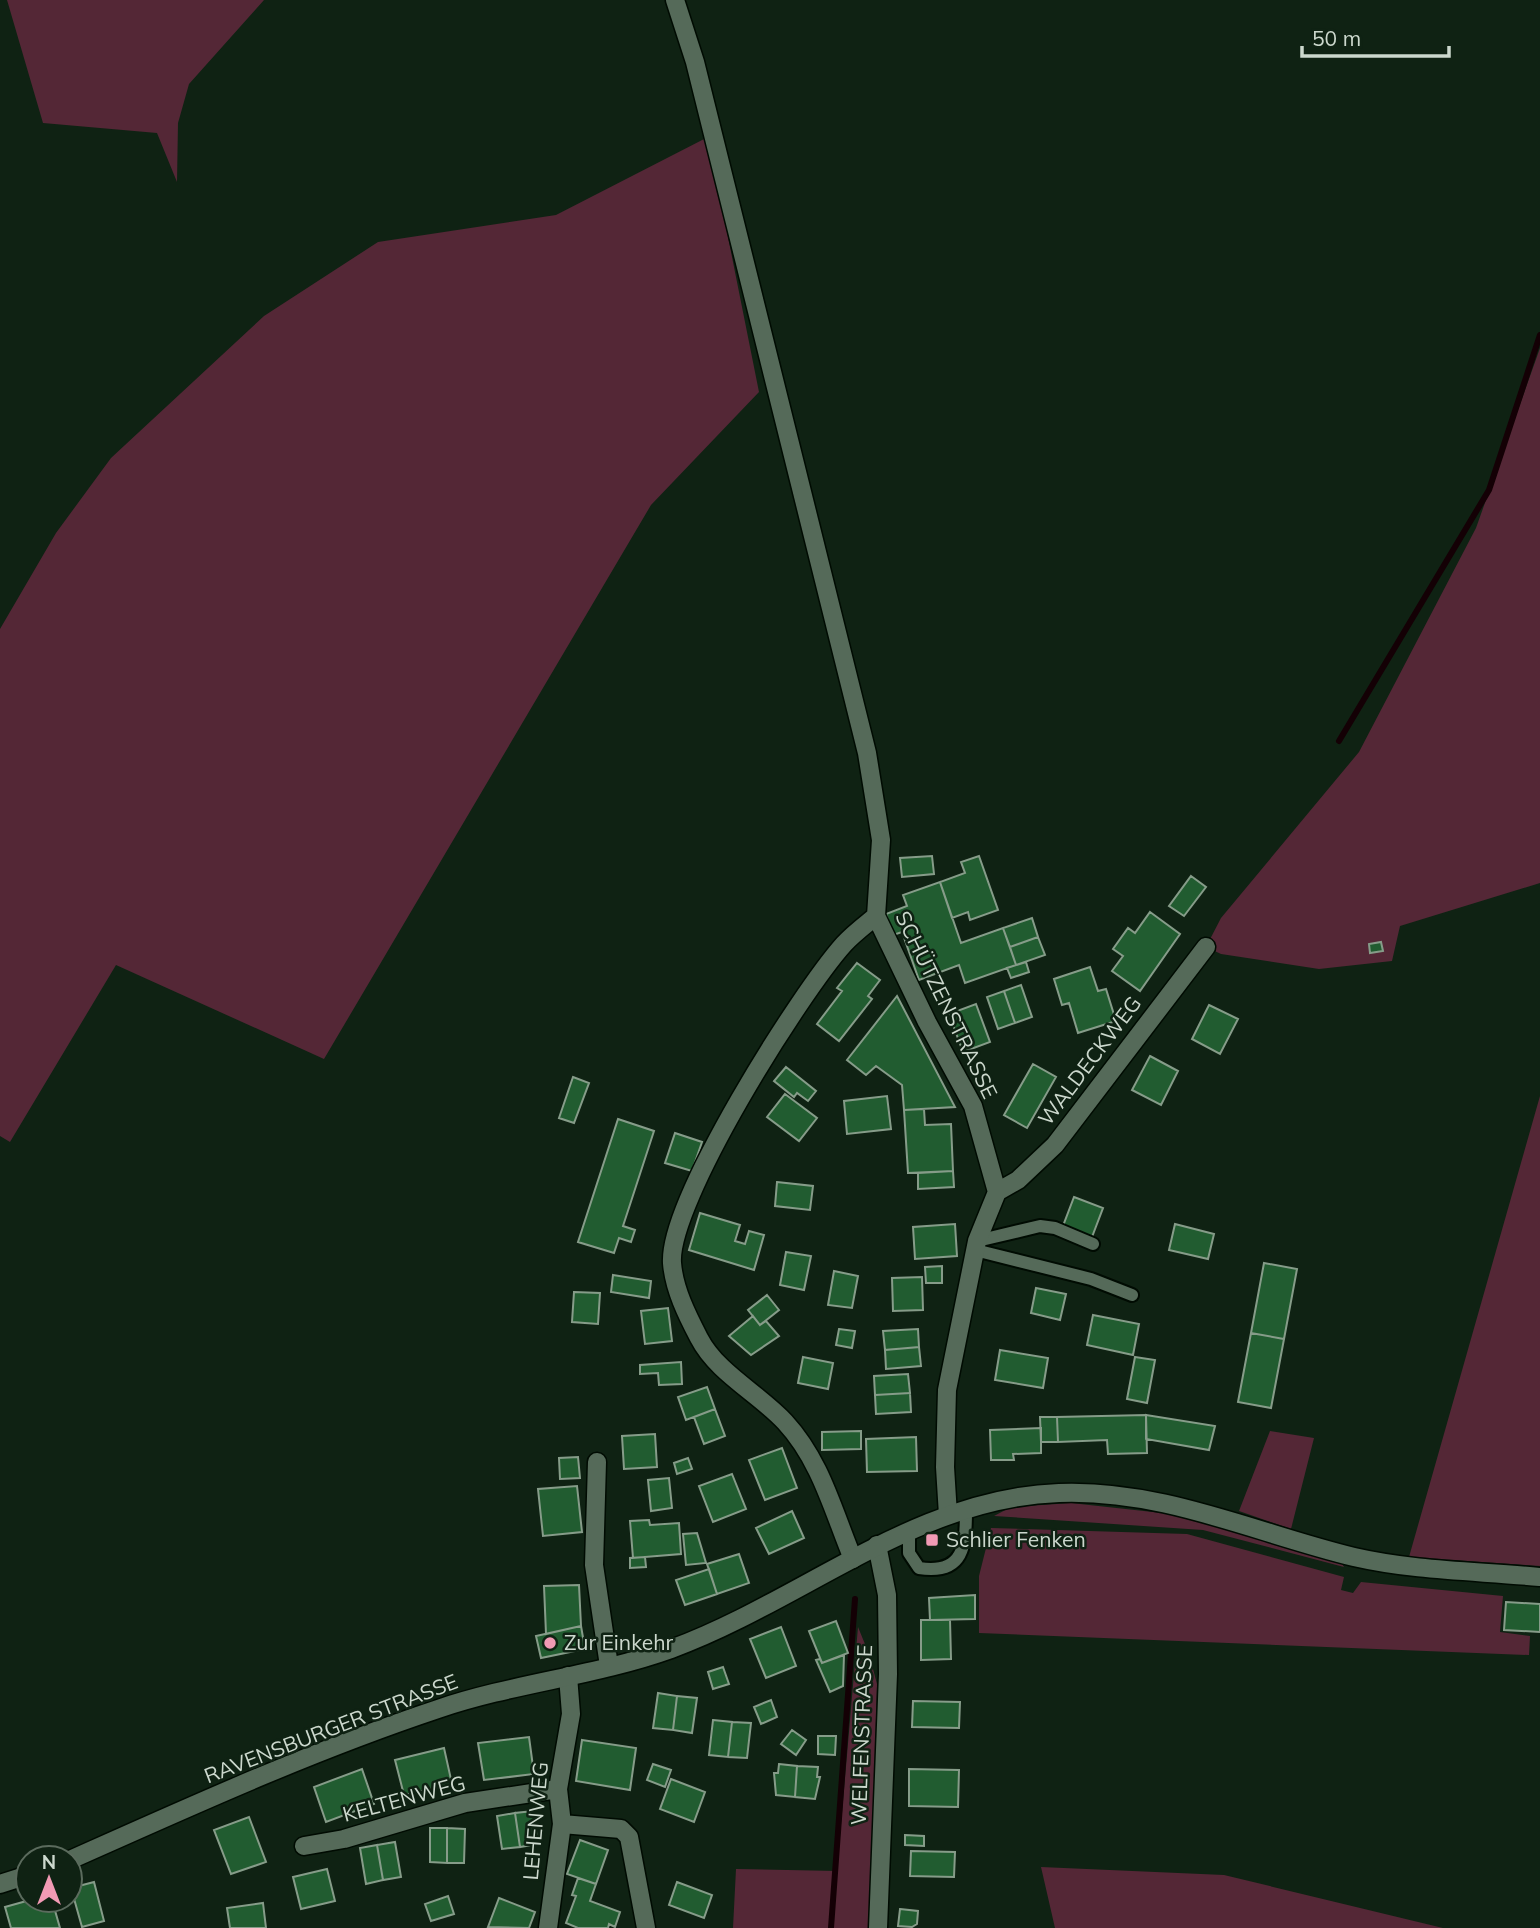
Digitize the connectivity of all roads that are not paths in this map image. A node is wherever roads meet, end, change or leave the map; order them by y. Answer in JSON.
{"nodes":[{"id":1,"x":675,"y":0,"type":"edge"},
{"id":2,"x":876,"y":916,"type":"junction"},
{"id":3,"x":1206,"y":947,"type":"dead end"},
{"id":4,"x":997,"y":1192,"type":"junction"},
{"id":5,"x":1093,"y":1244,"type":"dead end"},
{"id":6,"x":976,"y":1245,"type":"junction"},
{"id":7,"x":1132,"y":1295,"type":"dead end"},
{"id":8,"x":597,"y":1462,"type":"dead end"},
{"id":9,"x":966,"y":1509,"type":"junction"},
{"id":10,"x":947,"y":1515,"type":"junction"},
{"id":11,"x":909,"y":1532,"type":"junction"},
{"id":12,"x":877,"y":1545,"type":"junction"},
{"id":13,"x":853,"y":1559,"type":"junction"},
{"id":14,"x":1540,"y":1577,"type":"edge"},
{"id":15,"x":609,"y":1666,"type":"junction"},
{"id":16,"x":568,"y":1676,"type":"junction"},
{"id":17,"x":558,"y":1789,"type":"junction"},
{"id":18,"x":562,"y":1824,"type":"junction"},
{"id":19,"x":304,"y":1846,"type":"dead end"},
{"id":20,"x":84,"y":1854,"type":"edge"},
{"id":21,"x":548,"y":1928,"type":"edge"},
{"id":22,"x":646,"y":1928,"type":"edge"},
{"id":23,"x":878,"y":1928,"type":"edge"}],
"edges":[{"from":1,"to":2,"type":"street","name":"SCHÜTZENSTRASSE"},
{"from":2,"to":4,"type":"street","name":"SCHÜTZENSTRASSE"},
{"from":2,"to":13,"type":"street"},
{"from":3,"to":4,"type":"street","name":"WALDECKWEG"},
{"from":4,"to":6,"type":"street"},
{"from":5,"to":6,"type":"lane"},
{"from":6,"to":7,"type":"lane"},
{"from":6,"to":10,"type":"street"},
{"from":8,"to":15,"type":"street"},
{"from":9,"to":10,"type":"street","name":"RAVENSBURGER STRASSE"},
{"from":9,"to":11,"type":"lane"},
{"from":9,"to":14,"type":"street","name":"RAVENSBURGER STRASSE"},
{"from":10,"to":11,"type":"street","name":"RAVENSBURGER STRASSE"},
{"from":11,"to":12,"type":"street","name":"RAVENSBURGER STRASSE"},
{"from":12,"to":13,"type":"street","name":"RAVENSBURGER STRASSE"},
{"from":12,"to":23,"type":"street","name":"WELFENSTRASSE"},
{"from":13,"to":15,"type":"street","name":"RAVENSBURGER STRASSE"},
{"from":15,"to":16,"type":"street","name":"RAVENSBURGER STRASSE"},
{"from":16,"to":17,"type":"street","name":"LEHENWEG"},
{"from":16,"to":20,"type":"street","name":"RAVENSBURGER STRASSE"},
{"from":17,"to":18,"type":"street","name":"LEHENWEG"},
{"from":17,"to":19,"type":"street","name":"KELTENWEG"},
{"from":18,"to":21,"type":"street","name":"LEHENWEG"},
{"from":18,"to":22,"type":"street"}]}
